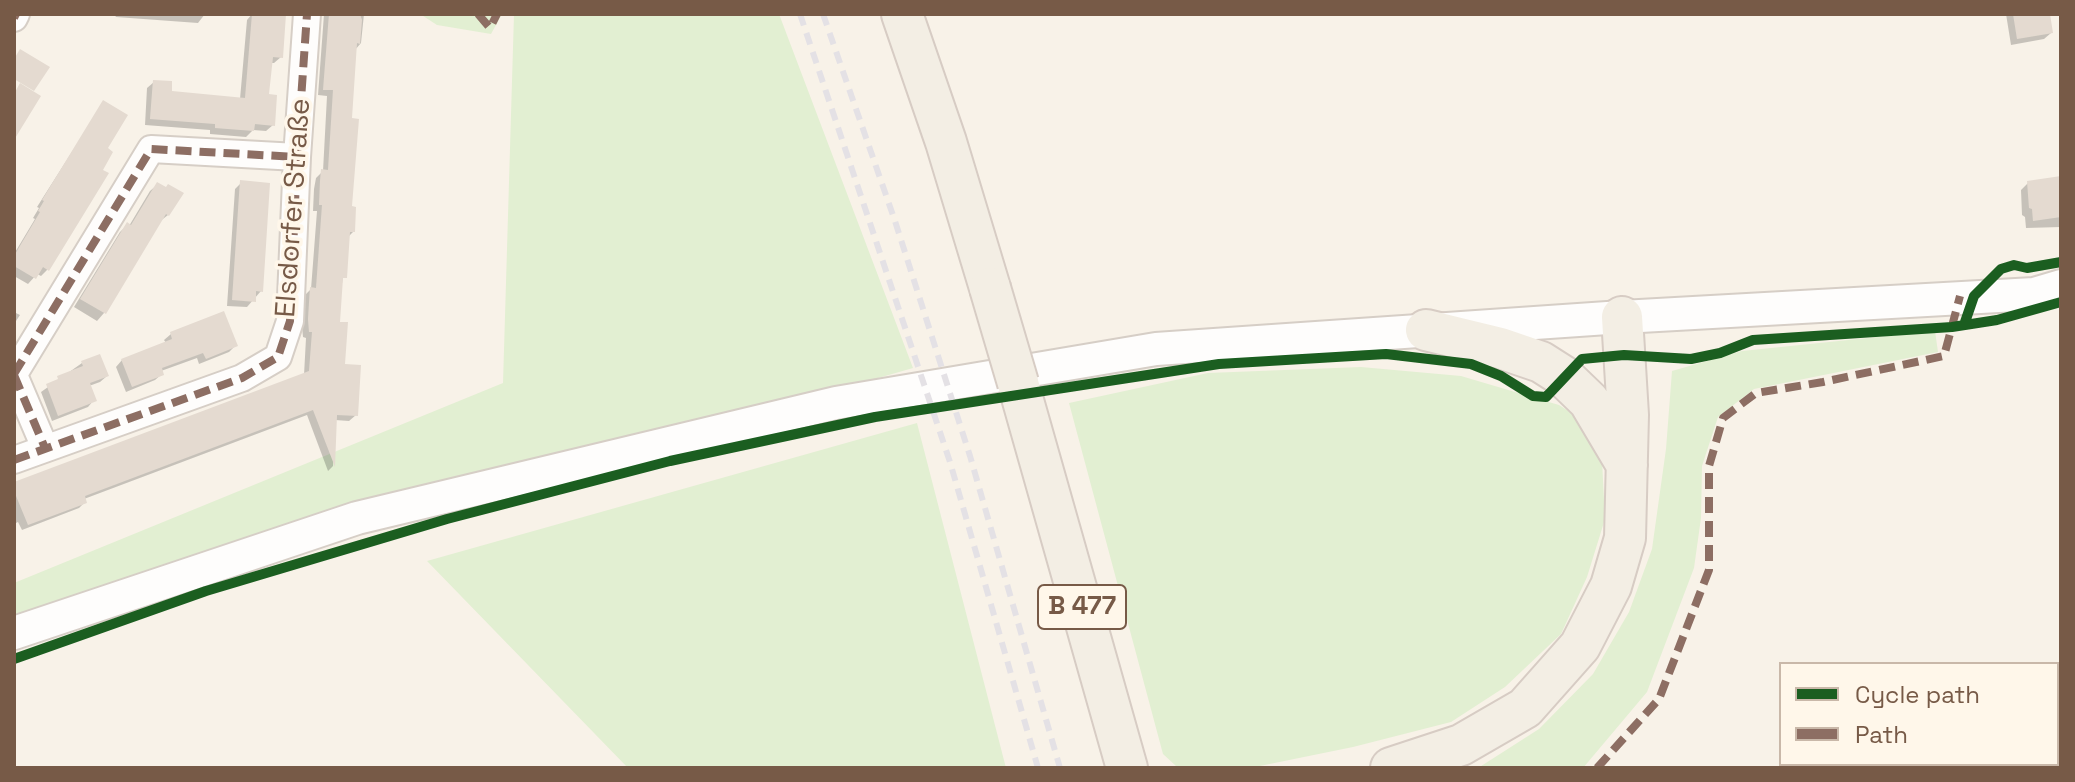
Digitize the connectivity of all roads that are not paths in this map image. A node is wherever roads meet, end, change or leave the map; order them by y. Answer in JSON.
{"nodes":[{"id":1,"x":307,"y":14,"type":"edge"},
{"id":2,"x":902,"y":14,"type":"edge"},
{"id":3,"x":297,"y":157,"type":"junction"},
{"id":4,"x":2061,"y":286,"type":"edge"},
{"id":5,"x":1622,"y":317,"type":"junction"},
{"id":6,"x":1426,"y":330,"type":"junction"},
{"id":7,"x":14,"y":375,"type":"edge"},
{"id":8,"x":45,"y":448,"type":"junction"},
{"id":9,"x":14,"y":460,"type":"edge"},
{"id":10,"x":1627,"y":465,"type":"junction"},
{"id":11,"x":14,"y":633,"type":"edge"},
{"id":12,"x":1127,"y":768,"type":"edge"},
{"id":13,"x":1391,"y":768,"type":"edge"}],
"edges":[{"from":1,"to":3,"type":"street","name":"Elsdorfer Straße"},
{"from":2,"to":12,"type":"main road","number":"B 477","bridge":true},
{"from":3,"to":7,"type":"street"},
{"from":3,"to":8,"type":"street","name":"Elsdorfer Straße"},
{"from":4,"to":5,"type":"street"},
{"from":5,"to":6,"type":"street"},
{"from":5,"to":10,"type":"main road"},
{"from":6,"to":10,"type":"main road"},
{"from":6,"to":11,"type":"street"},
{"from":7,"to":8,"type":"street"},
{"from":8,"to":9,"type":"street","name":"Elsdorfer Straße"},
{"from":10,"to":13,"type":"main road"}]}
